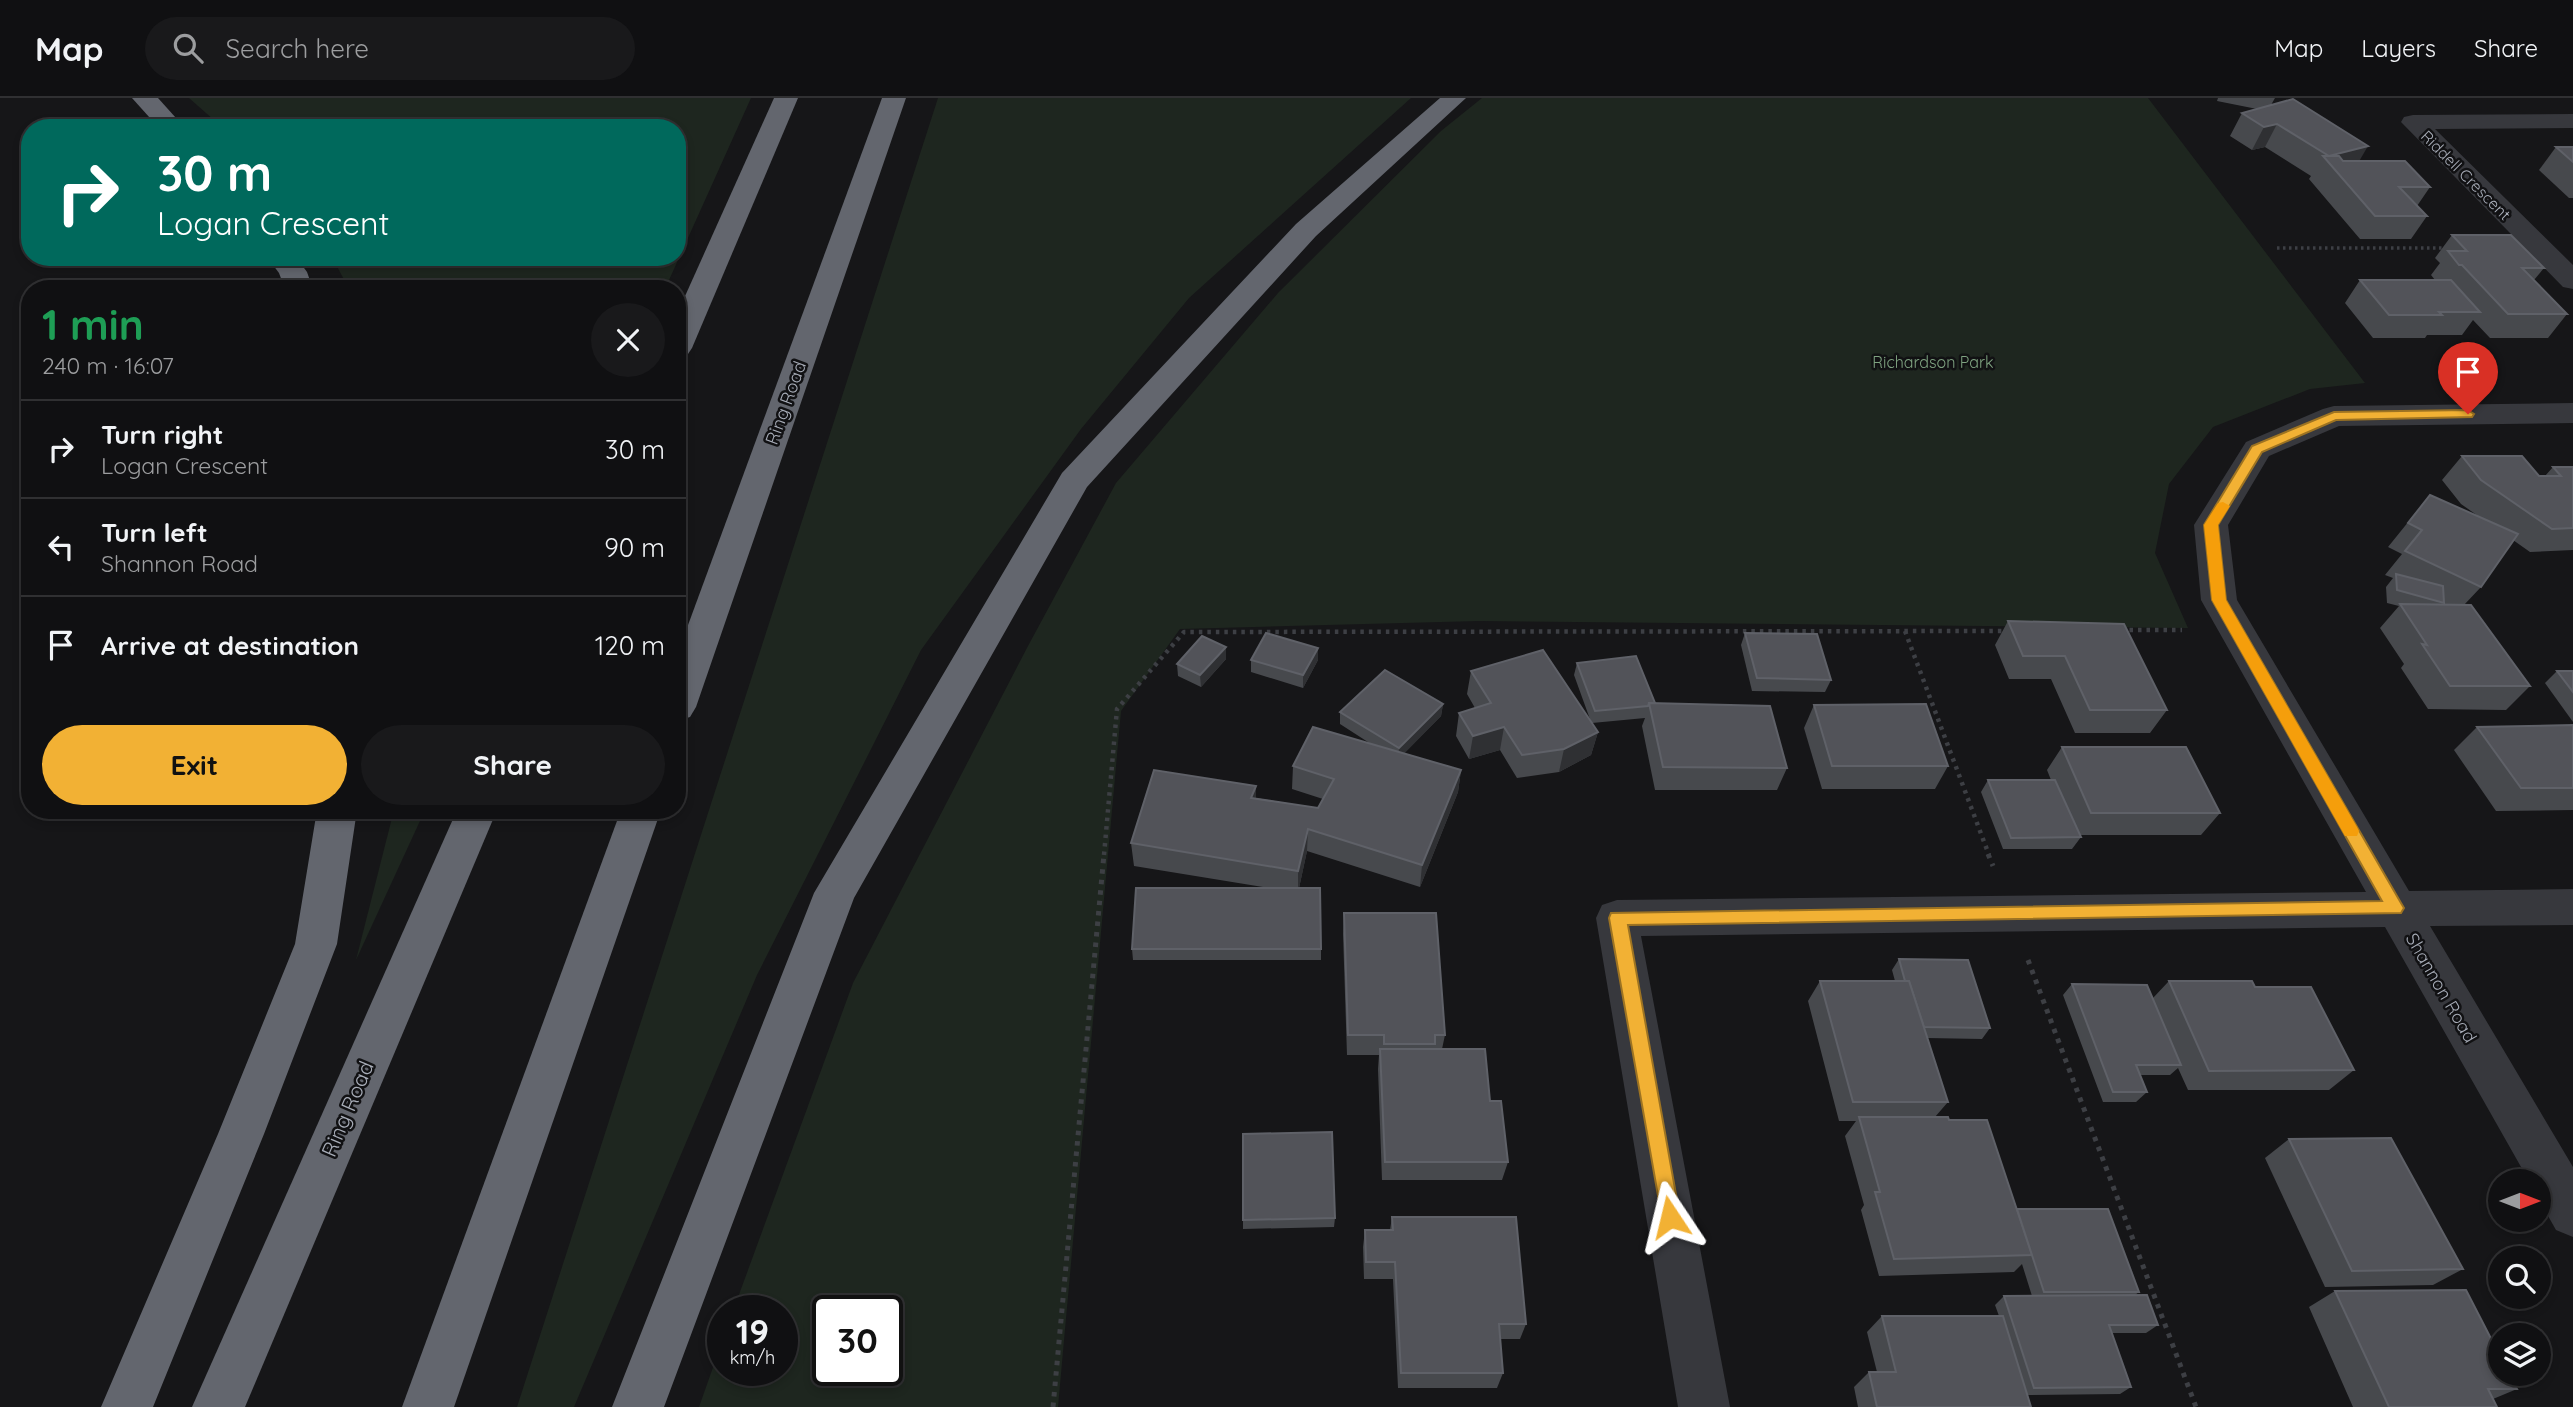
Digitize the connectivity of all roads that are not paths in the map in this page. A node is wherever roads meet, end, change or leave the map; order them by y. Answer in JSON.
{"nodes":[{"id":1,"x":144,"y":98,"type":"edge"},
{"id":2,"x":786,"y":98,"type":"edge"},
{"id":3,"x":894,"y":98,"type":"edge"},
{"id":4,"x":1454,"y":98,"type":"edge"},
{"id":5,"x":164,"y":119,"type":"edge"},
{"id":6,"x":2573,"y":121,"type":"edge"},
{"id":7,"x":2573,"y":281,"type":"edge"},
{"id":8,"x":686,"y":327,"type":"edge"},
{"id":9,"x":2573,"y":413,"type":"edge"},
{"id":10,"x":686,"y":682,"type":"edge"},
{"id":11,"x":336,"y":819,"type":"edge"},
{"id":12,"x":473,"y":819,"type":"edge"},
{"id":13,"x":637,"y":819,"type":"edge"},
{"id":14,"x":2573,"y":907,"type":"edge"},
{"id":15,"x":2395,"y":908,"type":"junction"},
{"id":16,"x":2573,"y":1213,"type":"edge"},
{"id":17,"x":127,"y":1407,"type":"edge"},
{"id":18,"x":218,"y":1407,"type":"edge"},
{"id":19,"x":428,"y":1407,"type":"edge"},
{"id":20,"x":638,"y":1407,"type":"edge"},
{"id":21,"x":1704,"y":1407,"type":"edge"}],
"edges":[{"from":1,"to":5,"type":"highway"},
{"from":2,"to":8,"type":"highway"},
{"from":3,"to":10,"type":"highway","name":"Ring Road"},
{"from":4,"to":20,"type":"highway"},
{"from":6,"to":7,"type":"street","name":"Riddell Crescent"},
{"from":9,"to":15,"type":"street","name":"Shannon Road"},
{"from":11,"to":17,"type":"highway"},
{"from":12,"to":18,"type":"highway","name":"Ring Road"},
{"from":13,"to":19,"type":"highway"},
{"from":14,"to":15,"type":"street"},
{"from":15,"to":16,"type":"street","name":"Shannon Road"},
{"from":15,"to":21,"type":"street"}]}
